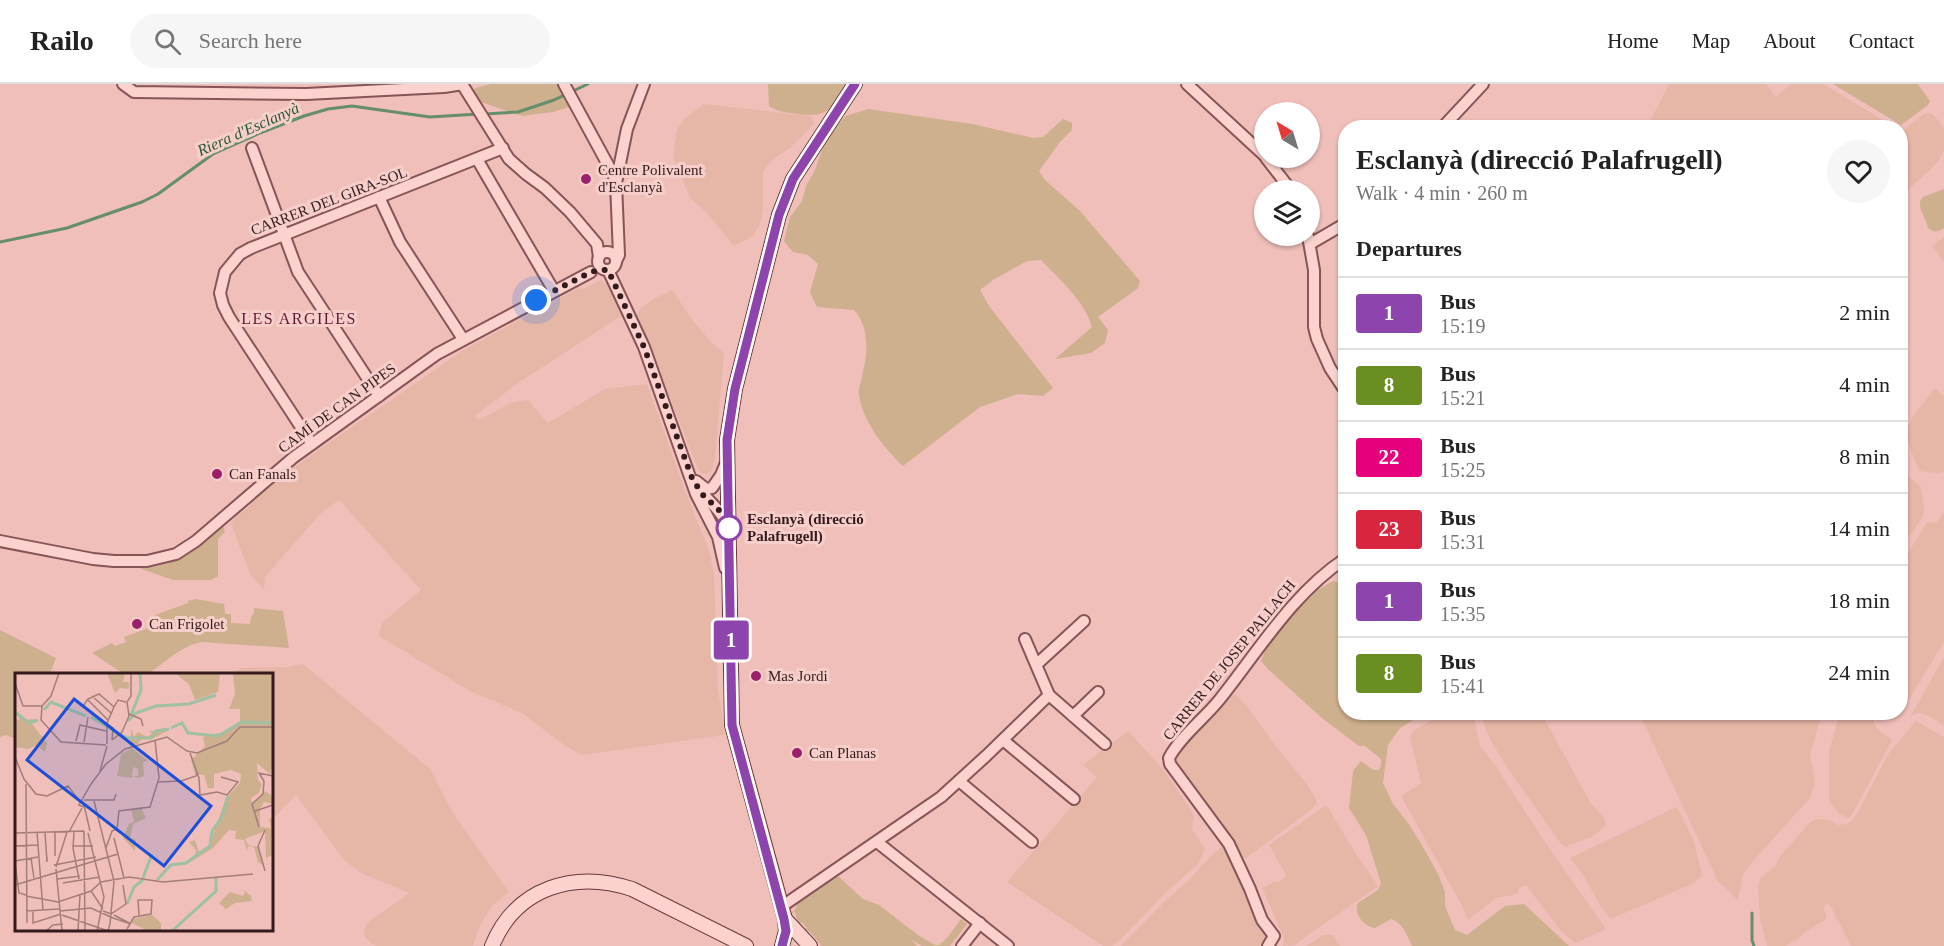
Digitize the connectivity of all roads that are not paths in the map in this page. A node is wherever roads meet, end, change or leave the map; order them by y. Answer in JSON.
{"nodes":[{"id":1,"x":123,"y":84,"type":"edge"},
{"id":2,"x":462,"y":84,"type":"edge"},
{"id":3,"x":644,"y":84,"type":"edge"},
{"id":4,"x":855,"y":84,"type":"edge"},
{"id":5,"x":1187,"y":84,"type":"edge"},
{"id":6,"x":1483,"y":84,"type":"edge"},
{"id":7,"x":565,"y":85,"type":"edge"},
{"id":8,"x":1449,"y":120,"type":"edge"},
{"id":9,"x":1254,"y":146,"type":"edge"},
{"id":10,"x":252,"y":148,"type":"dead end"},
{"id":11,"x":503,"y":148,"type":"junction"},
{"id":12,"x":621,"y":152,"type":"junction"},
{"id":13,"x":477,"y":159,"type":"junction"},
{"id":14,"x":605,"y":160,"type":"junction"},
{"id":15,"x":1274,"y":168,"type":"edge"},
{"id":16,"x":1283,"y":180,"type":"edge"},
{"id":17,"x":616,"y":183,"type":"junction"},
{"id":18,"x":379,"y":197,"type":"junction"},
{"id":19,"x":1338,"y":227,"type":"edge"},
{"id":20,"x":283,"y":235,"type":"junction"},
{"id":21,"x":1320,"y":235,"type":"edge"},
{"id":22,"x":1310,"y":246,"type":"edge"},
{"id":23,"x":599,"y":258,"type":"junction"},
{"id":24,"x":611,"y":267,"type":"junction"},
{"id":25,"x":591,"y":272,"type":"junction"},
{"id":26,"x":554,"y":291,"type":"junction"},
{"id":27,"x":463,"y":339,"type":"junction"},
{"id":28,"x":1338,"y":380,"type":"edge"},
{"id":29,"x":379,"y":396,"type":"junction"},
{"id":30,"x":312,"y":444,"type":"junction"},
{"id":31,"x":728,"y":460,"type":"junction"},
{"id":32,"x":692,"y":478,"type":"junction"},
{"id":33,"x":729,"y":498,"type":"junction"},
{"id":34,"x":722,"y":513,"type":"junction"},
{"id":35,"x":708,"y":514,"type":"junction"},
{"id":36,"x":729,"y":532,"type":"junction"},
{"id":37,"x":0,"y":541,"type":"edge"},
{"id":38,"x":1338,"y":564,"type":"edge"},
{"id":39,"x":730,"y":586,"type":"junction"},
{"id":40,"x":1083,"y":621,"type":"dead end"},
{"id":41,"x":1025,"y":639,"type":"dead end"},
{"id":42,"x":1037,"y":664,"type":"junction"},
{"id":43,"x":1098,"y":692,"type":"dead end"},
{"id":44,"x":1049,"y":695,"type":"junction"},
{"id":45,"x":1073,"y":716,"type":"junction"},
{"id":46,"x":1003,"y":740,"type":"junction"},
{"id":47,"x":1105,"y":744,"type":"dead end"},
{"id":48,"x":959,"y":781,"type":"junction"},
{"id":49,"x":1074,"y":799,"type":"dead end"},
{"id":50,"x":877,"y":842,"type":"junction"},
{"id":51,"x":1032,"y":842,"type":"dead end"},
{"id":52,"x":783,"y":913,"type":"junction"},
{"id":53,"x":980,"y":923,"type":"junction"},
{"id":54,"x":492,"y":946,"type":"edge"},
{"id":55,"x":496,"y":946,"type":"edge"},
{"id":56,"x":739,"y":946,"type":"edge"},
{"id":57,"x":746,"y":946,"type":"edge"},
{"id":58,"x":782,"y":946,"type":"edge"},
{"id":59,"x":793,"y":946,"type":"edge"},
{"id":60,"x":810,"y":946,"type":"edge"},
{"id":61,"x":962,"y":946,"type":"edge"},
{"id":62,"x":1008,"y":946,"type":"edge"},
{"id":63,"x":1268,"y":946,"type":"edge"}],
"edges":[{"from":1,"to":2,"type":"street"},
{"from":2,"to":11,"type":"street"},
{"from":3,"to":12,"type":"street"},
{"from":4,"to":31,"type":"street"},
{"from":5,"to":9,"type":"street"},
{"from":6,"to":8,"type":"street"},
{"from":7,"to":14,"type":"street"},
{"from":10,"to":20,"type":"street"},
{"from":11,"to":13,"type":"street","name":"CARRER DEL GIRA-SOL"},
{"from":11,"to":23,"type":"street"},
{"from":12,"to":14,"type":"street"},
{"from":12,"to":17,"type":"street"},
{"from":13,"to":18,"type":"street","name":"CARRER DEL GIRA-SOL"},
{"from":13,"to":26,"type":"street"},
{"from":14,"to":17,"type":"street"},
{"from":15,"to":16,"type":"street"},
{"from":17,"to":24,"type":"street"},
{"from":18,"to":20,"type":"street","name":"CARRER DEL GIRA-SOL"},
{"from":18,"to":27,"type":"street"},
{"from":19,"to":21,"type":"street"},
{"from":20,"to":29,"type":"street"},
{"from":20,"to":30,"type":"street","name":"CARRER DEL GIRA-SOL"},
{"from":22,"to":28,"type":"street"},
{"from":23,"to":24,"type":"street"},
{"from":23,"to":24,"type":"street"},
{"from":23,"to":25,"type":"street"},
{"from":24,"to":25,"type":"street","name":"CAMÍ DE CAN PIPES"},
{"from":24,"to":32,"type":"street"},
{"from":25,"to":26,"type":"street","name":"CAMÍ DE CAN PIPES"},
{"from":26,"to":27,"type":"street","name":"CAMÍ DE CAN PIPES"},
{"from":27,"to":29,"type":"street","name":"CAMÍ DE CAN PIPES"},
{"from":29,"to":30,"type":"street","name":"CAMÍ DE CAN PIPES"},
{"from":30,"to":37,"type":"street","name":"CAMÍ DE CAN PIPES"},
{"from":31,"to":32,"type":"street"},
{"from":31,"to":33,"type":"street"},
{"from":32,"to":34,"type":"street"},
{"from":32,"to":35,"type":"street"},
{"from":33,"to":34,"type":"street"},
{"from":33,"to":36,"type":"street"},
{"from":34,"to":35,"type":"street"},
{"from":34,"to":36,"type":"street"},
{"from":35,"to":39,"type":"street"},
{"from":36,"to":39,"type":"street"},
{"from":38,"to":63,"type":"street","name":"CARRER DE JOSEP PALLACH"},
{"from":39,"to":52,"type":"street"},
{"from":40,"to":42,"type":"street"},
{"from":41,"to":42,"type":"street"},
{"from":42,"to":44,"type":"street"},
{"from":43,"to":45,"type":"street"},
{"from":44,"to":45,"type":"street"},
{"from":44,"to":46,"type":"street"},
{"from":45,"to":47,"type":"street"},
{"from":46,"to":48,"type":"street"},
{"from":46,"to":49,"type":"street"},
{"from":48,"to":50,"type":"street"},
{"from":48,"to":51,"type":"street"},
{"from":50,"to":52,"type":"street"},
{"from":50,"to":53,"type":"street"},
{"from":52,"to":58,"type":"street"},
{"from":52,"to":60,"type":"street"},
{"from":53,"to":61,"type":"street"},
{"from":53,"to":62,"type":"street"},
{"from":54,"to":57,"type":"street"},
{"from":55,"to":56,"type":"street"},
{"from":59,"to":60,"type":"street"}]}
